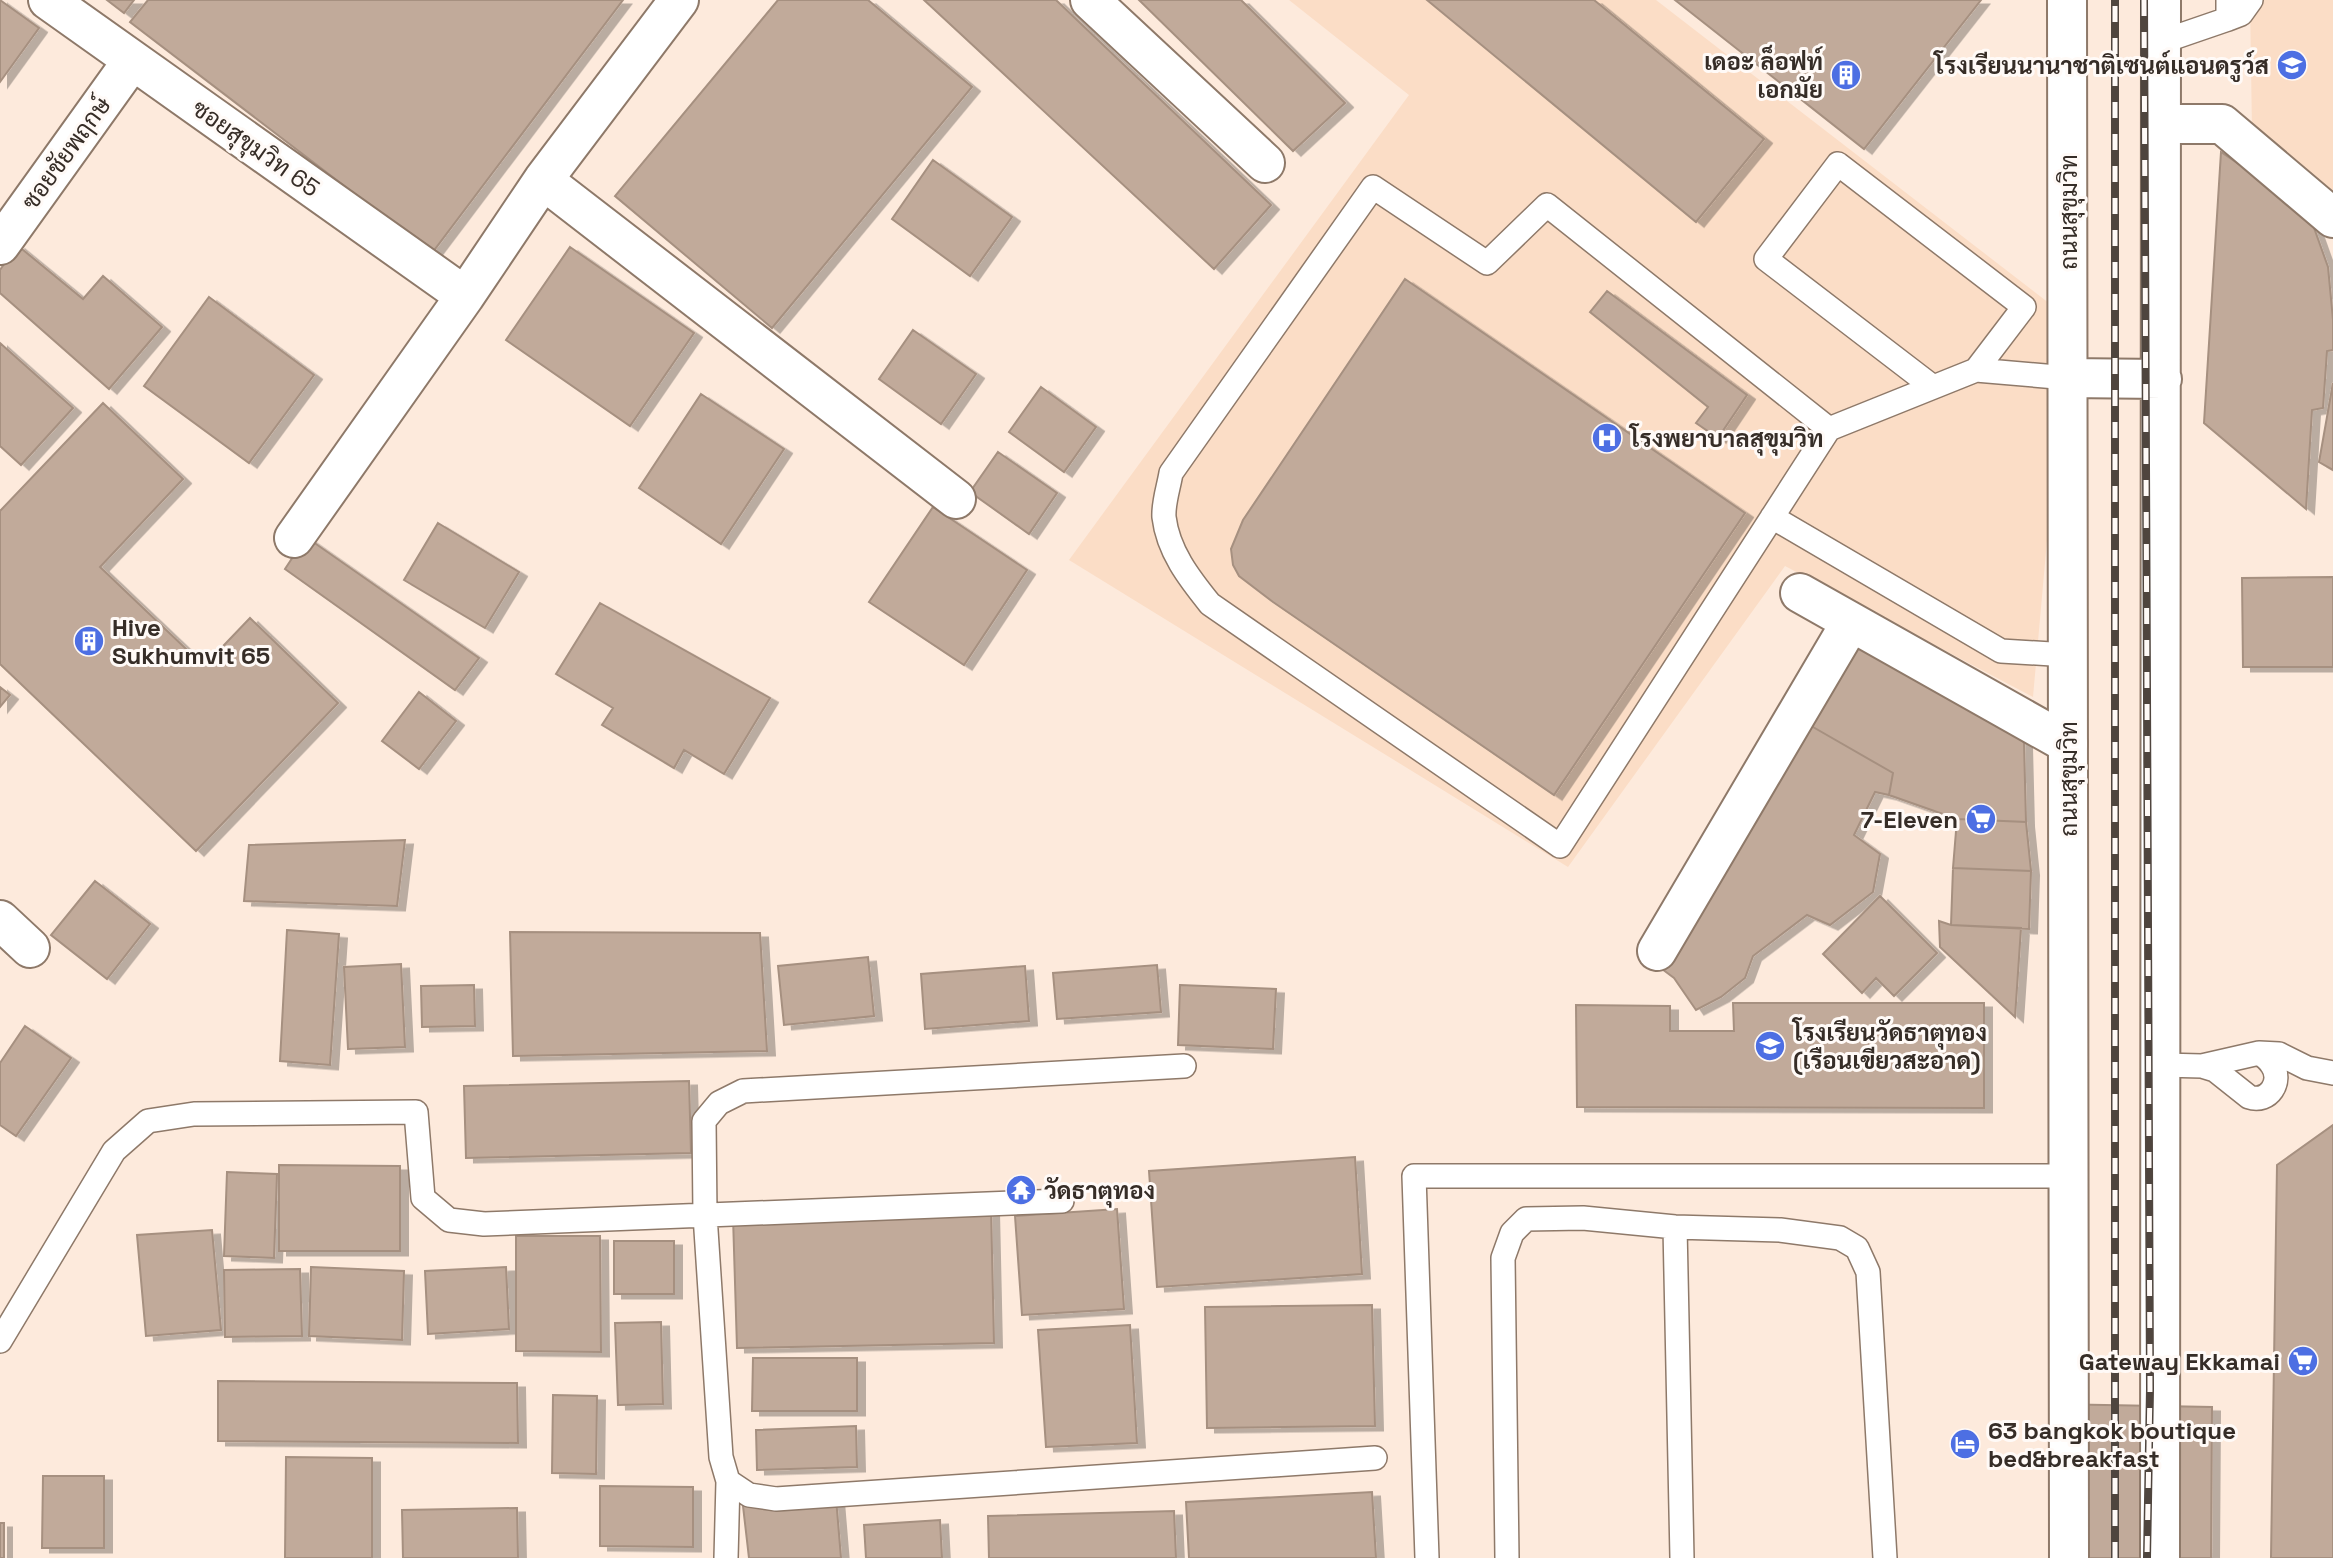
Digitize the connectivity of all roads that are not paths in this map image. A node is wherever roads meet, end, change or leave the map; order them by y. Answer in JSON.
{"nodes":[{"id":1,"x":48,"y":0,"type":"edge"},
{"id":2,"x":679,"y":0,"type":"edge"},
{"id":3,"x":1090,"y":0,"type":"edge"},
{"id":4,"x":2067,"y":0,"type":"edge"},
{"id":5,"x":2161,"y":0,"type":"edge"},
{"id":6,"x":2251,"y":0,"type":"edge"},
{"id":7,"x":2228,"y":9,"type":"edge"},
{"id":8,"x":2161,"y":42,"type":"junction"},
{"id":9,"x":132,"y":61,"type":"junction"},
{"id":10,"x":2162,"y":124,"type":"junction"},
{"id":11,"x":1265,"y":163,"type":"dead end"},
{"id":12,"x":544,"y":180,"type":"junction"},
{"id":13,"x":2333,"y":218,"type":"edge"},
{"id":14,"x":0,"y":245,"type":"edge"},
{"id":15,"x":465,"y":296,"type":"junction"},
{"id":16,"x":1976,"y":370,"type":"junction"},
{"id":17,"x":2068,"y":377,"type":"junction"},
{"id":18,"x":2162,"y":379,"type":"junction"},
{"id":19,"x":1933,"y":387,"type":"junction"},
{"id":20,"x":1829,"y":429,"type":"junction"},
{"id":21,"x":956,"y":499,"type":"dead end"},
{"id":22,"x":1772,"y":517,"type":"junction"},
{"id":23,"x":294,"y":538,"type":"dead end"},
{"id":24,"x":1800,"y":593,"type":"dead end"},
{"id":25,"x":1851,"y":622,"type":"junction"},
{"id":26,"x":2068,"y":655,"type":"junction"},
{"id":27,"x":2068,"y":744,"type":"junction"},
{"id":28,"x":0,"y":920,"type":"edge"},
{"id":29,"x":30,"y":948,"type":"dead end"},
{"id":30,"x":1657,"y":951,"type":"dead end"},
{"id":31,"x":2259,"y":1053,"type":"junction"},
{"id":32,"x":2162,"y":1065,"type":"junction"},
{"id":33,"x":1185,"y":1066,"type":"dead end"},
{"id":34,"x":2202,"y":1066,"type":"junction"},
{"id":35,"x":2333,"y":1073,"type":"edge"},
{"id":36,"x":2068,"y":1176,"type":"junction"},
{"id":37,"x":1062,"y":1201,"type":"dead end"},
{"id":38,"x":705,"y":1216,"type":"junction"},
{"id":39,"x":1675,"y":1227,"type":"junction"},
{"id":40,"x":0,"y":1341,"type":"edge"},
{"id":41,"x":1375,"y":1458,"type":"dead end"},
{"id":42,"x":729,"y":1482,"type":"junction"},
{"id":43,"x":726,"y":1558,"type":"edge"},
{"id":44,"x":1427,"y":1558,"type":"edge"},
{"id":45,"x":1507,"y":1558,"type":"edge"},
{"id":46,"x":1682,"y":1558,"type":"edge"},
{"id":47,"x":1885,"y":1558,"type":"edge"},
{"id":48,"x":2069,"y":1558,"type":"edge"},
{"id":49,"x":2160,"y":1558,"type":"edge"}],
"edges":[{"from":1,"to":9,"type":"main road","name":"ซอยสุขุมวิท 65"},
{"from":2,"to":12,"type":"main road"},
{"from":3,"to":11,"type":"main road"},
{"from":4,"to":17,"type":"main road","name":"ถนนสุขุมวิท"},
{"from":5,"to":8,"type":"main road"},
{"from":6,"to":7,"type":"lane"},
{"from":7,"to":8,"type":"lane"},
{"from":8,"to":10,"type":"main road"},
{"from":9,"to":14,"type":"main road","name":"ซอยชัยพฤกษ์"},
{"from":9,"to":15,"type":"main road","name":"ซอยสุขุมวิท 65"},
{"from":10,"to":13,"type":"main road"},
{"from":10,"to":18,"type":"main road"},
{"from":12,"to":15,"type":"main road"},
{"from":12,"to":21,"type":"main road"},
{"from":15,"to":23,"type":"main road"},
{"from":16,"to":17,"type":"lane"},
{"from":16,"to":19,"type":"lane"},
{"from":16,"to":19,"type":"lane"},
{"from":17,"to":18,"type":"main road"},
{"from":17,"to":26,"type":"main road","name":"ถนนสุขุมวิท"},
{"from":18,"to":32,"type":"main road"},
{"from":19,"to":20,"type":"lane"},
{"from":20,"to":22,"type":"lane"},
{"from":20,"to":22,"type":"lane"},
{"from":22,"to":26,"type":"lane"},
{"from":24,"to":25,"type":"main road"},
{"from":25,"to":27,"type":"main road"},
{"from":25,"to":30,"type":"main road"},
{"from":26,"to":27,"type":"main road","name":"ถนนสุขุมวิท"},
{"from":27,"to":36,"type":"main road","name":"ถนนสุขุมวิท"},
{"from":28,"to":29,"type":"main road"},
{"from":31,"to":34,"type":"lane"},
{"from":31,"to":34,"type":"lane"},
{"from":31,"to":35,"type":"lane"},
{"from":32,"to":34,"type":"lane"},
{"from":32,"to":49,"type":"main road"},
{"from":33,"to":38,"type":"lane"},
{"from":36,"to":44,"type":"lane"},
{"from":36,"to":48,"type":"main road","name":"ถนนสุขุมวิท"},
{"from":37,"to":38,"type":"lane"},
{"from":38,"to":40,"type":"lane"},
{"from":38,"to":42,"type":"lane"},
{"from":39,"to":45,"type":"lane"},
{"from":39,"to":46,"type":"lane"},
{"from":39,"to":47,"type":"lane"},
{"from":41,"to":42,"type":"lane"},
{"from":42,"to":43,"type":"lane"}]}
